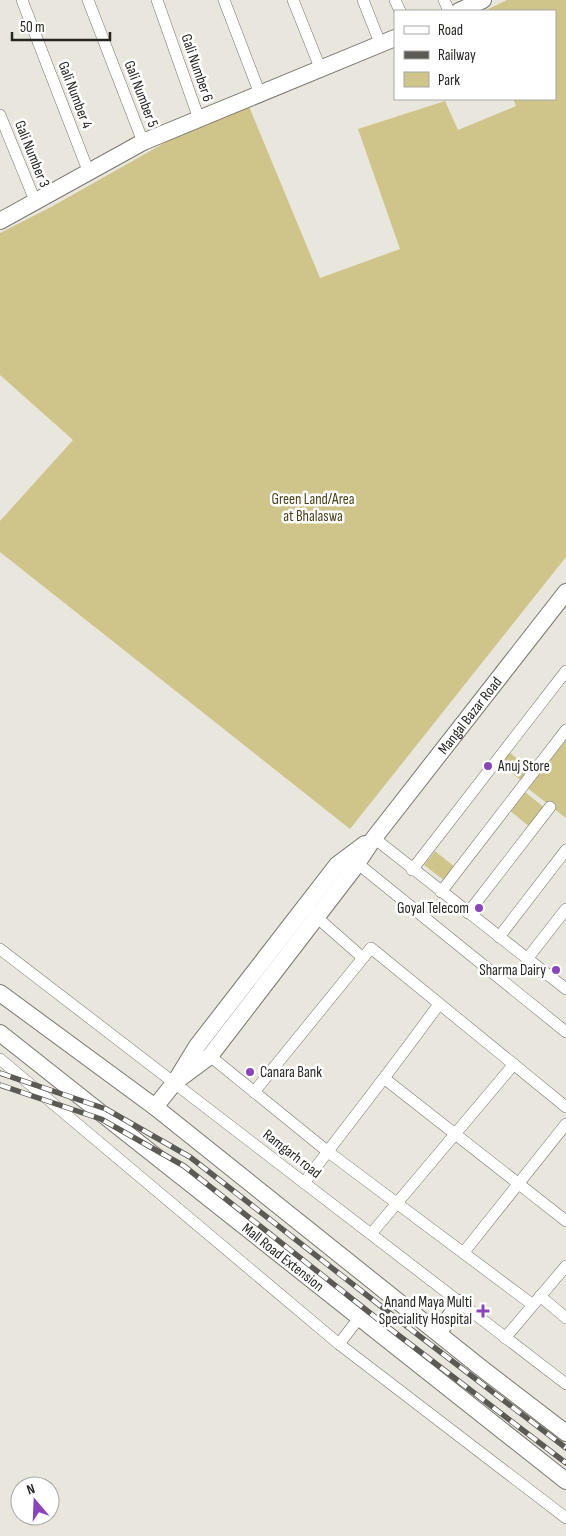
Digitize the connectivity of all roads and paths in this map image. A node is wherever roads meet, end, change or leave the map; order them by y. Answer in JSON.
{"nodes":[{"id":1,"x":22,"y":0,"type":"edge"},
{"id":2,"x":88,"y":0,"type":"edge"},
{"id":3,"x":157,"y":0,"type":"edge"},
{"id":4,"x":224,"y":0,"type":"edge"},
{"id":5,"x":293,"y":0,"type":"edge"},
{"id":6,"x":363,"y":0,"type":"edge"},
{"id":7,"x":484,"y":0,"type":"edge"},
{"id":8,"x":461,"y":10,"type":"edge"},
{"id":9,"x":388,"y":41,"type":"edge"},
{"id":10,"x":321,"y":70,"type":"junction"},
{"id":11,"x":260,"y":94,"type":"junction"},
{"id":12,"x":0,"y":115,"type":"edge"},
{"id":13,"x":199,"y":119,"type":"junction"},
{"id":14,"x":143,"y":142,"type":"junction"},
{"id":15,"x":89,"y":173,"type":"junction"},
{"id":16,"x":36,"y":203,"type":"junction"},
{"id":17,"x":0,"y":221,"type":"edge"},
{"id":18,"x":566,"y":592,"type":"edge"},
{"id":19,"x":566,"y":671,"type":"edge"},
{"id":20,"x":566,"y":730,"type":"edge"},
{"id":21,"x":550,"y":807,"type":"dead end"},
{"id":22,"x":374,"y":838,"type":"junction"},
{"id":23,"x":566,"y":850,"type":"edge"},
{"id":24,"x":357,"y":863,"type":"junction"},
{"id":25,"x":412,"y":870,"type":"junction"},
{"id":26,"x":441,"y":892,"type":"junction"},
{"id":27,"x":566,"y":909,"type":"edge"},
{"id":28,"x":311,"y":912,"type":"junction"},
{"id":29,"x":468,"y":913,"type":"junction"},
{"id":30,"x":499,"y":937,"type":"junction"},
{"id":31,"x":0,"y":949,"type":"edge"},
{"id":32,"x":362,"y":958,"type":"junction"},
{"id":33,"x":527,"y":959,"type":"junction"},
{"id":34,"x":564,"y":984,"type":"edge"},
{"id":35,"x":0,"y":993,"type":"edge"},
{"id":36,"x":439,"y":1004,"type":"junction"},
{"id":37,"x":566,"y":1032,"type":"edge"},
{"id":38,"x":0,"y":1033,"type":"edge"},
{"id":39,"x":210,"y":1056,"type":"junction"},
{"id":40,"x":0,"y":1059,"type":"edge"},
{"id":41,"x":514,"y":1064,"type":"junction"},
{"id":42,"x":385,"y":1079,"type":"junction"},
{"id":43,"x":175,"y":1082,"type":"junction"},
{"id":44,"x":254,"y":1092,"type":"junction"},
{"id":45,"x":155,"y":1107,"type":"junction"},
{"id":46,"x":566,"y":1107,"type":"edge"},
{"id":47,"x":566,"y":1124,"type":"edge"},
{"id":48,"x":455,"y":1134,"type":"junction"},
{"id":49,"x":327,"y":1150,"type":"junction"},
{"id":50,"x":304,"y":1183,"type":"junction"},
{"id":51,"x":518,"y":1183,"type":"junction"},
{"id":52,"x":397,"y":1202,"type":"junction"},
{"id":53,"x":566,"y":1221,"type":"edge"},
{"id":54,"x":371,"y":1234,"type":"junction"},
{"id":55,"x":464,"y":1252,"type":"junction"},
{"id":56,"x":566,"y":1266,"type":"edge"},
{"id":57,"x":536,"y":1301,"type":"junction"},
{"id":58,"x":460,"y":1303,"type":"junction"},
{"id":59,"x":359,"y":1318,"type":"junction"},
{"id":60,"x":566,"y":1318,"type":"edge"},
{"id":61,"x":438,"y":1333,"type":"junction"},
{"id":62,"x":505,"y":1338,"type":"junction"},
{"id":63,"x":339,"y":1344,"type":"junction"},
{"id":64,"x":566,"y":1384,"type":"edge"},
{"id":65,"x":566,"y":1433,"type":"edge"},
{"id":66,"x":566,"y":1481,"type":"edge"},
{"id":67,"x":566,"y":1518,"type":"edge"}],
"edges":[{"from":1,"to":15,"type":"street","name":"Gali Number 4"},
{"from":2,"to":14,"type":"street","name":"Gali Number 5"},
{"from":3,"to":13,"type":"street","name":"Gali Number 6"},
{"from":4,"to":11,"type":"street"},
{"from":5,"to":10,"type":"street"},
{"from":6,"to":9,"type":"street"},
{"from":7,"to":8,"type":"main road"},
{"from":9,"to":10,"type":"main road"},
{"from":10,"to":11,"type":"main road"},
{"from":11,"to":13,"type":"main road"},
{"from":12,"to":16,"type":"street","name":"Gali Number 3"},
{"from":13,"to":14,"type":"main road"},
{"from":14,"to":15,"type":"main road"},
{"from":15,"to":16,"type":"main road"},
{"from":16,"to":17,"type":"main road"},
{"from":18,"to":22,"type":"main road","name":"Mangal Bazar Road"},
{"from":19,"to":25,"type":"street"},
{"from":20,"to":26,"type":"street"},
{"from":21,"to":29,"type":"street"},
{"from":22,"to":24,"type":"main road"},
{"from":22,"to":25,"type":"street"},
{"from":22,"to":28,"type":"main road"},
{"from":23,"to":30,"type":"street"},
{"from":24,"to":28,"type":"main road"},
{"from":24,"to":37,"type":"street"},
{"from":25,"to":26,"type":"street"},
{"from":26,"to":29,"type":"street"},
{"from":27,"to":33,"type":"street"},
{"from":28,"to":32,"type":"street"},
{"from":28,"to":39,"type":"main road"},
{"from":28,"to":43,"type":"main road"},
{"from":29,"to":30,"type":"street"},
{"from":30,"to":33,"type":"street"},
{"from":31,"to":43,"type":"street","name":"Ramgarh road"},
{"from":32,"to":36,"type":"street"},
{"from":32,"to":44,"type":"street"},
{"from":33,"to":34,"type":"street"},
{"from":35,"to":45,"type":"main road"},
{"from":36,"to":41,"type":"street"},
{"from":36,"to":42,"type":"street"},
{"from":38,"to":59,"type":"main road","name":"Mall Road Extension"},
{"from":39,"to":43,"type":"main road"},
{"from":39,"to":44,"type":"street"},
{"from":40,"to":63,"type":"street"},
{"from":41,"to":46,"type":"street"},
{"from":41,"to":48,"type":"street"},
{"from":42,"to":48,"type":"street"},
{"from":42,"to":49,"type":"street"},
{"from":43,"to":45,"type":"main road"},
{"from":43,"to":50,"type":"street","name":"Ramgarh road"},
{"from":44,"to":49,"type":"street"},
{"from":45,"to":61,"type":"main road"},
{"from":47,"to":51,"type":"street"},
{"from":48,"to":51,"type":"street"},
{"from":48,"to":52,"type":"street"},
{"from":49,"to":50,"type":"street"},
{"from":49,"to":52,"type":"street"},
{"from":50,"to":54,"type":"street","name":"Ramgarh road"},
{"from":51,"to":53,"type":"street"},
{"from":51,"to":55,"type":"street"},
{"from":52,"to":54,"type":"street"},
{"from":52,"to":55,"type":"street"},
{"from":54,"to":58,"type":"street","name":"Ramgarh road"},
{"from":55,"to":57,"type":"street"},
{"from":56,"to":57,"type":"street"},
{"from":57,"to":60,"type":"street"},
{"from":57,"to":62,"type":"street"},
{"from":58,"to":61,"type":"main road"},
{"from":58,"to":62,"type":"street","name":"Ramgarh road"},
{"from":59,"to":63,"type":"street"},
{"from":59,"to":66,"type":"main road","name":"Mall Road Extension"},
{"from":61,"to":65,"type":"main road"},
{"from":62,"to":64,"type":"street","name":"Ramgarh road"},
{"from":63,"to":67,"type":"street"}]}
